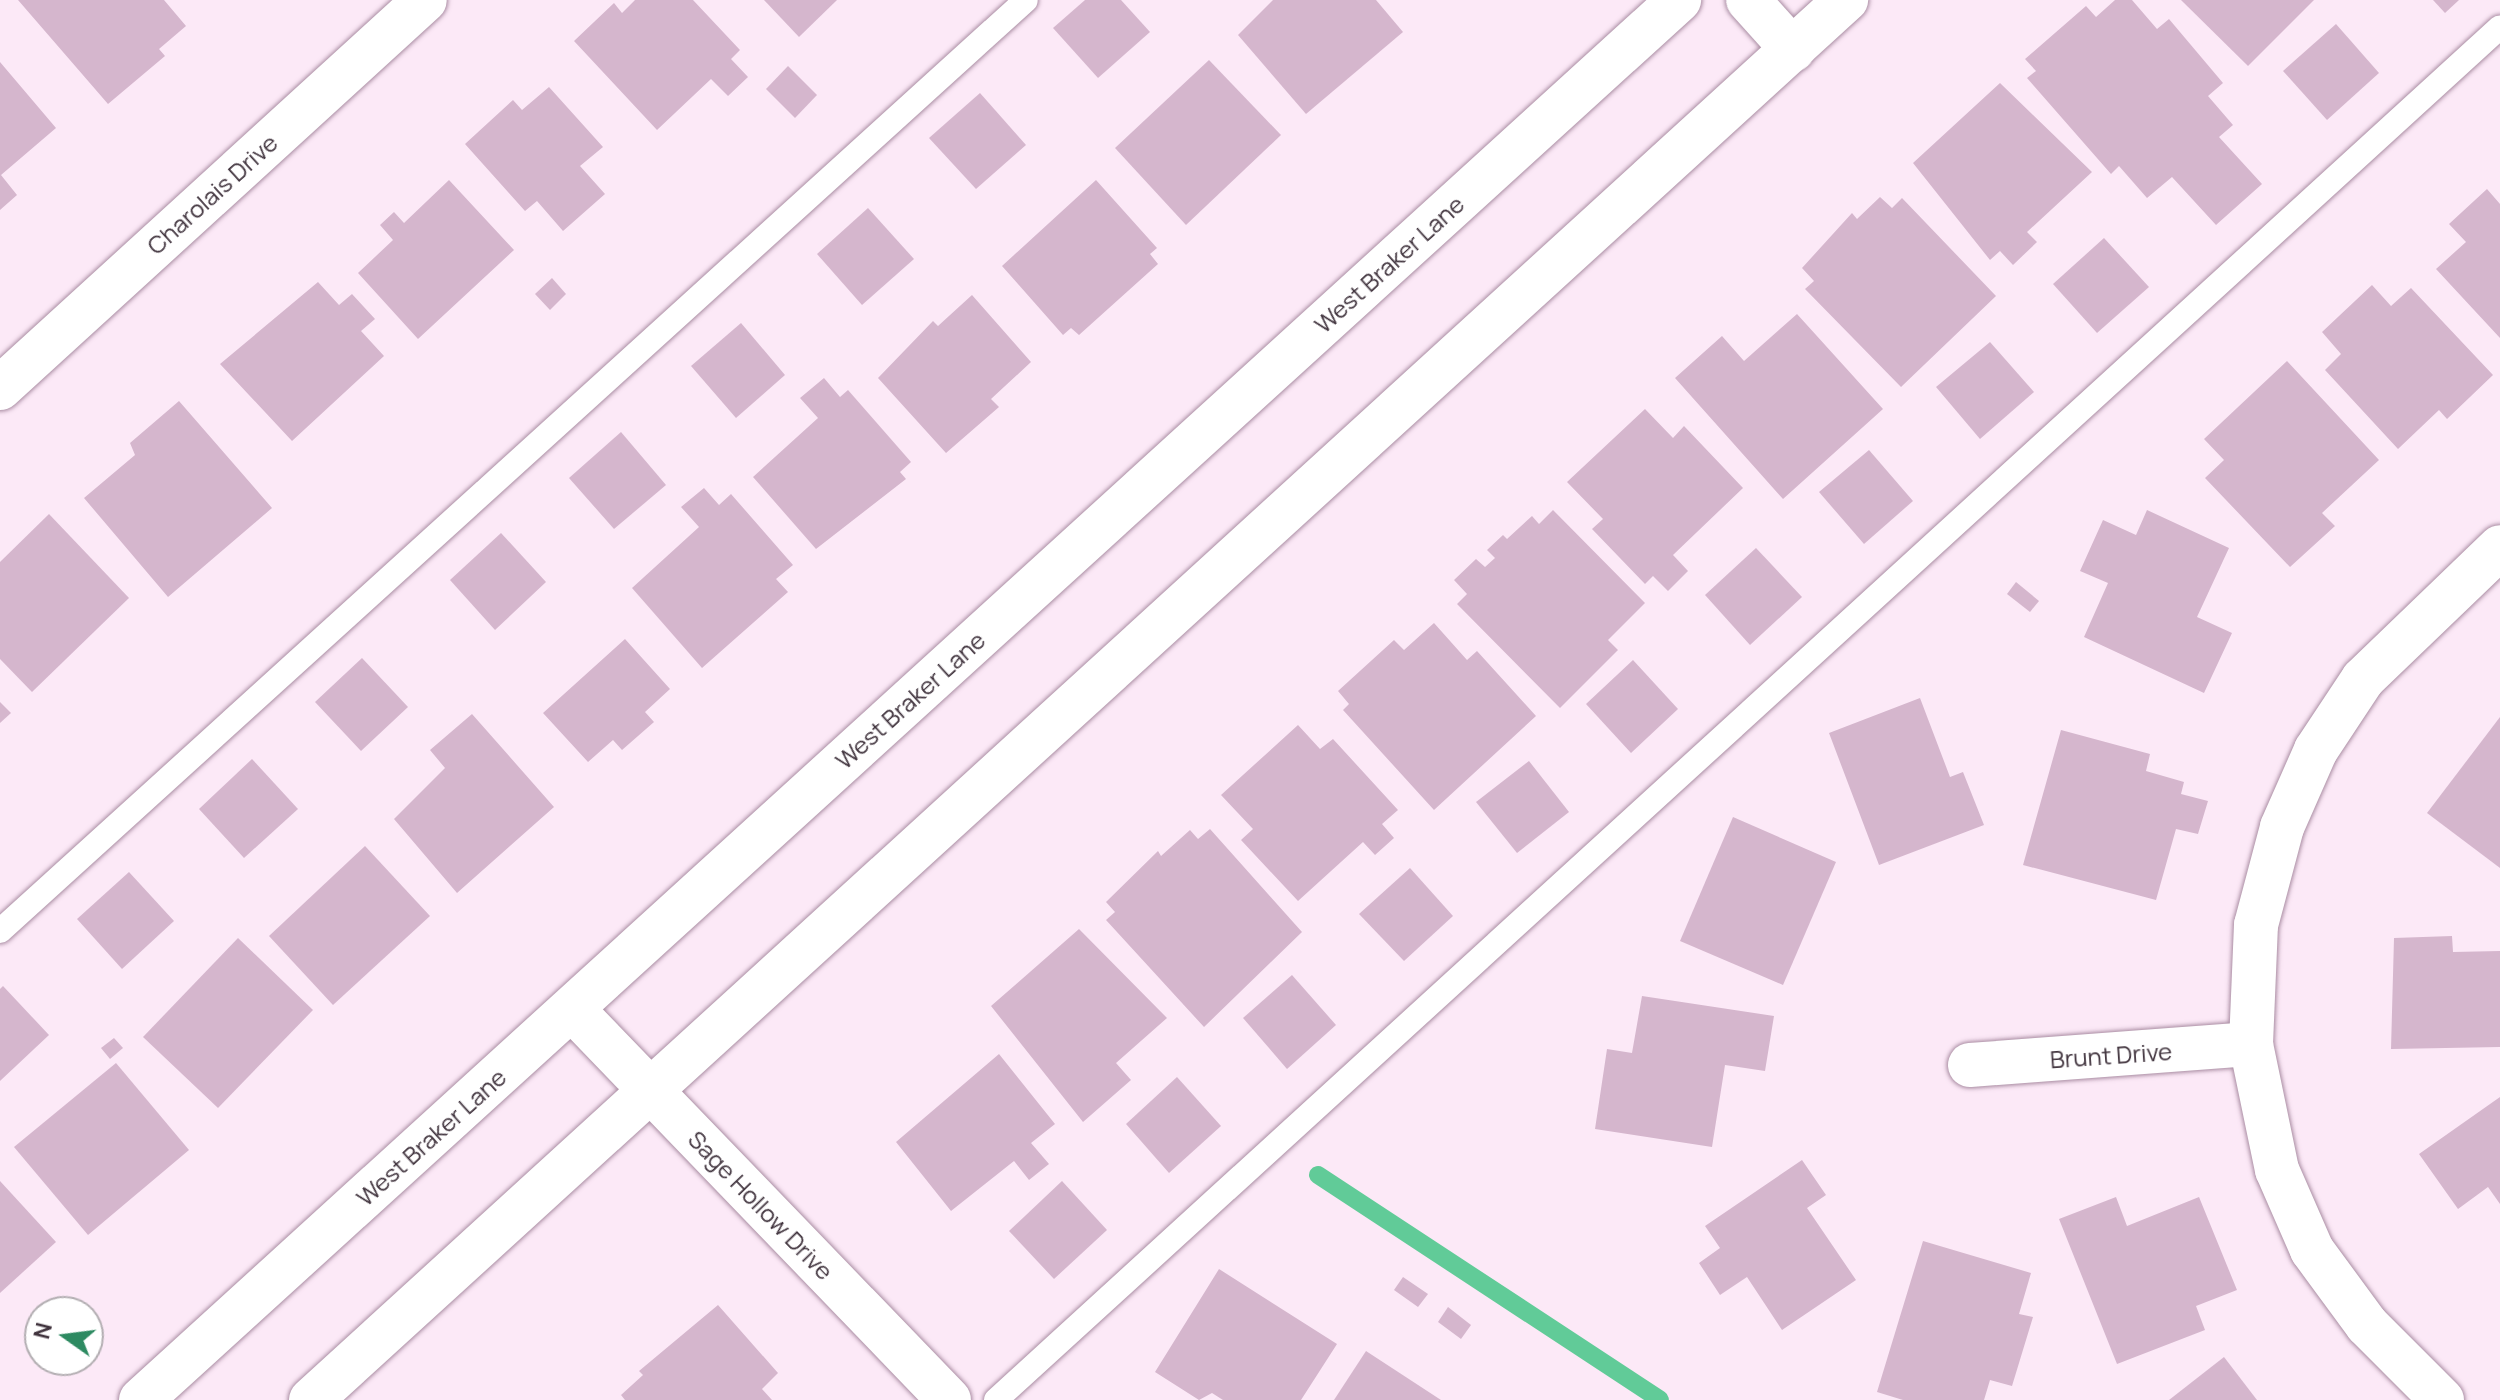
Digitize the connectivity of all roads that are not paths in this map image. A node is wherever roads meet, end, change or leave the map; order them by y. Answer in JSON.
{"nodes":[{"id":1,"x":425,"y":0,"type":"edge"},
{"id":2,"x":1026,"y":0,"type":"edge"},
{"id":3,"x":1679,"y":0,"type":"edge"},
{"id":4,"x":1748,"y":0,"type":"edge"},
{"id":5,"x":1846,"y":0,"type":"edge"},
{"id":6,"x":2500,"y":27,"type":"edge"},
{"id":7,"x":1793,"y":50,"type":"junction"},
{"id":8,"x":0,"y":388,"type":"edge"},
{"id":9,"x":2500,"y":547,"type":"edge"},
{"id":10,"x":0,"y":931,"type":"edge"},
{"id":11,"x":572,"y":1009,"type":"junction"},
{"id":12,"x":2251,"y":1044,"type":"junction"},
{"id":13,"x":1970,"y":1065,"type":"dead end"},
{"id":14,"x":650,"y":1090,"type":"junction"},
{"id":15,"x":141,"y":1400,"type":"edge"},
{"id":16,"x":311,"y":1400,"type":"edge"},
{"id":17,"x":949,"y":1400,"type":"edge"},
{"id":18,"x":996,"y":1400,"type":"edge"},
{"id":19,"x":2442,"y":1400,"type":"edge"}],
"edges":[{"from":1,"to":8,"type":"main road","name":"Charolais Drive"},
{"from":2,"to":10,"type":"lane"},
{"from":3,"to":11,"type":"main road","name":"West Braker Lane"},
{"from":4,"to":7,"type":"main road"},
{"from":5,"to":7,"type":"main road"},
{"from":6,"to":18,"type":"lane"},
{"from":7,"to":14,"type":"main road"},
{"from":9,"to":12,"type":"main road"},
{"from":11,"to":14,"type":"main road","name":"Sage Hollow Drive"},
{"from":11,"to":15,"type":"main road","name":"West Braker Lane"},
{"from":12,"to":13,"type":"main road","name":"Brunt Drive"},
{"from":12,"to":19,"type":"main road"},
{"from":14,"to":16,"type":"main road"},
{"from":14,"to":17,"type":"main road","name":"Sage Hollow Drive"}]}
